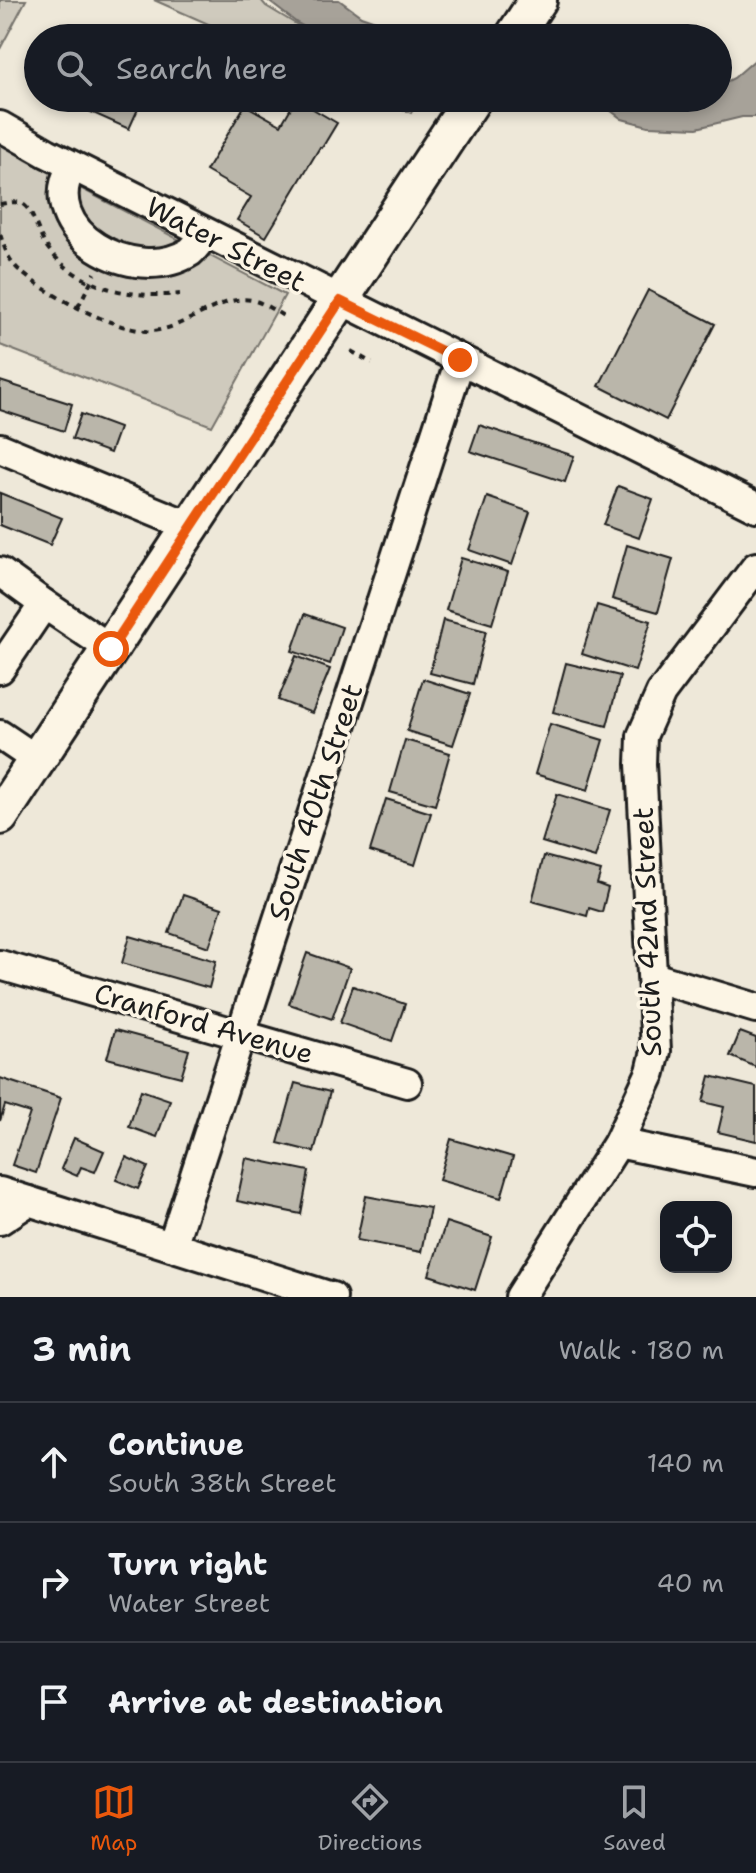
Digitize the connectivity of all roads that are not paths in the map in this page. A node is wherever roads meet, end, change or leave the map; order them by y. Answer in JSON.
{"nodes":[{"id":1,"x":538,"y":0,"type":"edge"},
{"id":2,"x":522,"y":24,"type":"edge"},
{"id":3,"x":464,"y":112,"type":"edge"},
{"id":4,"x":0,"y":126,"type":"edge"},
{"id":5,"x":72,"y":166,"type":"junction"},
{"id":6,"x":206,"y":233,"type":"junction"},
{"id":7,"x":340,"y":301,"type":"junction"},
{"id":8,"x":460,"y":360,"type":"junction"},
{"id":9,"x":0,"y":448,"type":"edge"},
{"id":10,"x":756,"y":507,"type":"edge"},
{"id":11,"x":192,"y":527,"type":"junction"},
{"id":12,"x":756,"y":567,"type":"edge"},
{"id":13,"x":0,"y":572,"type":"edge"},
{"id":14,"x":44,"y":604,"type":"junction"},
{"id":15,"x":111,"y":649,"type":"junction"},
{"id":16,"x":0,"y":669,"type":"edge"},
{"id":17,"x":0,"y":735,"type":"edge"},
{"id":18,"x":37,"y":760,"type":"junction"},
{"id":19,"x":0,"y":816,"type":"edge"},
{"id":20,"x":0,"y":965,"type":"edge"},
{"id":21,"x":653,"y":977,"type":"junction"},
{"id":22,"x":756,"y":1008,"type":"edge"},
{"id":23,"x":240,"y":1033,"type":"junction"},
{"id":24,"x":407,"y":1083,"type":"dead end"},
{"id":25,"x":618,"y":1143,"type":"junction"},
{"id":26,"x":756,"y":1172,"type":"edge"},
{"id":27,"x":0,"y":1192,"type":"edge"},
{"id":28,"x":29,"y":1201,"type":"junction"},
{"id":29,"x":0,"y":1220,"type":"edge"},
{"id":30,"x":172,"y":1246,"type":"junction"},
{"id":31,"x":280,"y":1289,"type":"edge"},
{"id":32,"x":332,"y":1297,"type":"edge"},
{"id":33,"x":520,"y":1297,"type":"edge"}],
"edges":[{"from":1,"to":2,"type":"main road"},
{"from":3,"to":7,"type":"main road"},
{"from":4,"to":5,"type":"street","name":"Water Street"},
{"from":5,"to":6,"type":"street","name":"Water Street"},
{"from":5,"to":6,"type":"street"},
{"from":6,"to":7,"type":"street","name":"Water Street"},
{"from":7,"to":8,"type":"street","name":"Water Street"},
{"from":7,"to":11,"type":"main road"},
{"from":8,"to":10,"type":"street","name":"Water Street"},
{"from":8,"to":23,"type":"street","name":"South 40th Street"},
{"from":9,"to":11,"type":"street"},
{"from":11,"to":15,"type":"main road"},
{"from":12,"to":21,"type":"street","name":"South 42nd Street"},
{"from":13,"to":14,"type":"street"},
{"from":14,"to":15,"type":"street"},
{"from":14,"to":16,"type":"street"},
{"from":15,"to":18,"type":"main road"},
{"from":17,"to":18,"type":"street"},
{"from":18,"to":19,"type":"main road"},
{"from":20,"to":23,"type":"street","name":"Cranford Avenue"},
{"from":21,"to":22,"type":"street"},
{"from":21,"to":25,"type":"street","name":"South 42nd Street"},
{"from":23,"to":24,"type":"street","name":"Cranford Avenue"},
{"from":23,"to":30,"type":"street","name":"South 40th Street"},
{"from":25,"to":26,"type":"street"},
{"from":25,"to":33,"type":"street","name":"South 42nd Street"},
{"from":27,"to":28,"type":"street"},
{"from":28,"to":29,"type":"street"},
{"from":28,"to":30,"type":"street"},
{"from":30,"to":31,"type":"street"},
{"from":31,"to":32,"type":"street"}]}
